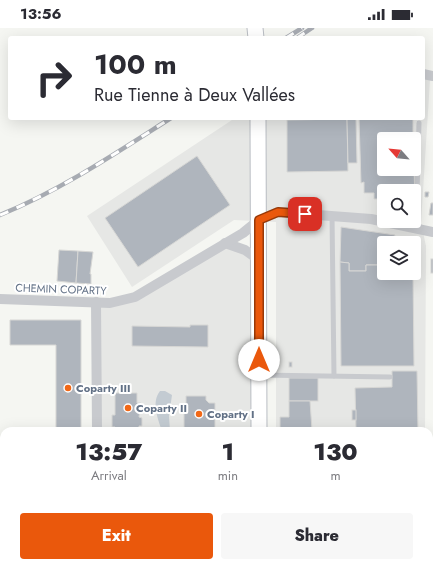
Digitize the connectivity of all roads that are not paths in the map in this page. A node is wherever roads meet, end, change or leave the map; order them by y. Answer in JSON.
{"nodes":[{"id":1,"x":258,"y":120,"type":"edge"},
{"id":2,"x":419,"y":123,"type":"dead end"},
{"id":3,"x":417,"y":184,"type":"edge"},
{"id":4,"x":332,"y":215,"type":"junction"},
{"id":5,"x":259,"y":220,"type":"junction"},
{"id":6,"x":377,"y":220,"type":"edge"},
{"id":7,"x":416,"y":228,"type":"edge"},
{"id":8,"x":433,"y":232,"type":"edge"},
{"id":9,"x":225,"y":243,"type":"junction"},
{"id":10,"x":259,"y":260,"type":"junction"},
{"id":11,"x":0,"y":299,"type":"edge"},
{"id":12,"x":96,"y":302,"type":"junction"},
{"id":13,"x":258,"y":375,"type":"junction"},
{"id":14,"x":334,"y":376,"type":"junction"},
{"id":15,"x":390,"y":377,"type":"dead end"},
{"id":16,"x":96,"y":427,"type":"edge"},
{"id":17,"x":259,"y":427,"type":"edge"}],
"edges":[{"from":1,"to":5,"type":"main road"},
{"from":2,"to":3,"type":"lane"},
{"from":4,"to":5,"type":"street","name":"CHEMIN COPARTY"},
{"from":4,"to":6,"type":"street","name":"CHEMIN COPARTY"},
{"from":4,"to":14,"type":"lane"},
{"from":5,"to":9,"type":"street","name":"CHEMIN COPARTY"},
{"from":5,"to":10,"type":"main road"},
{"from":7,"to":8,"type":"street","name":"CHEMIN COPARTY"},
{"from":9,"to":10,"type":"street"},
{"from":9,"to":12,"type":"street","name":"CHEMIN COPARTY"},
{"from":10,"to":13,"type":"main road"},
{"from":11,"to":12,"type":"street","name":"CHEMIN COPARTY"},
{"from":12,"to":16,"type":"street"},
{"from":13,"to":14,"type":"lane"},
{"from":13,"to":17,"type":"main road"},
{"from":14,"to":15,"type":"lane"}]}
